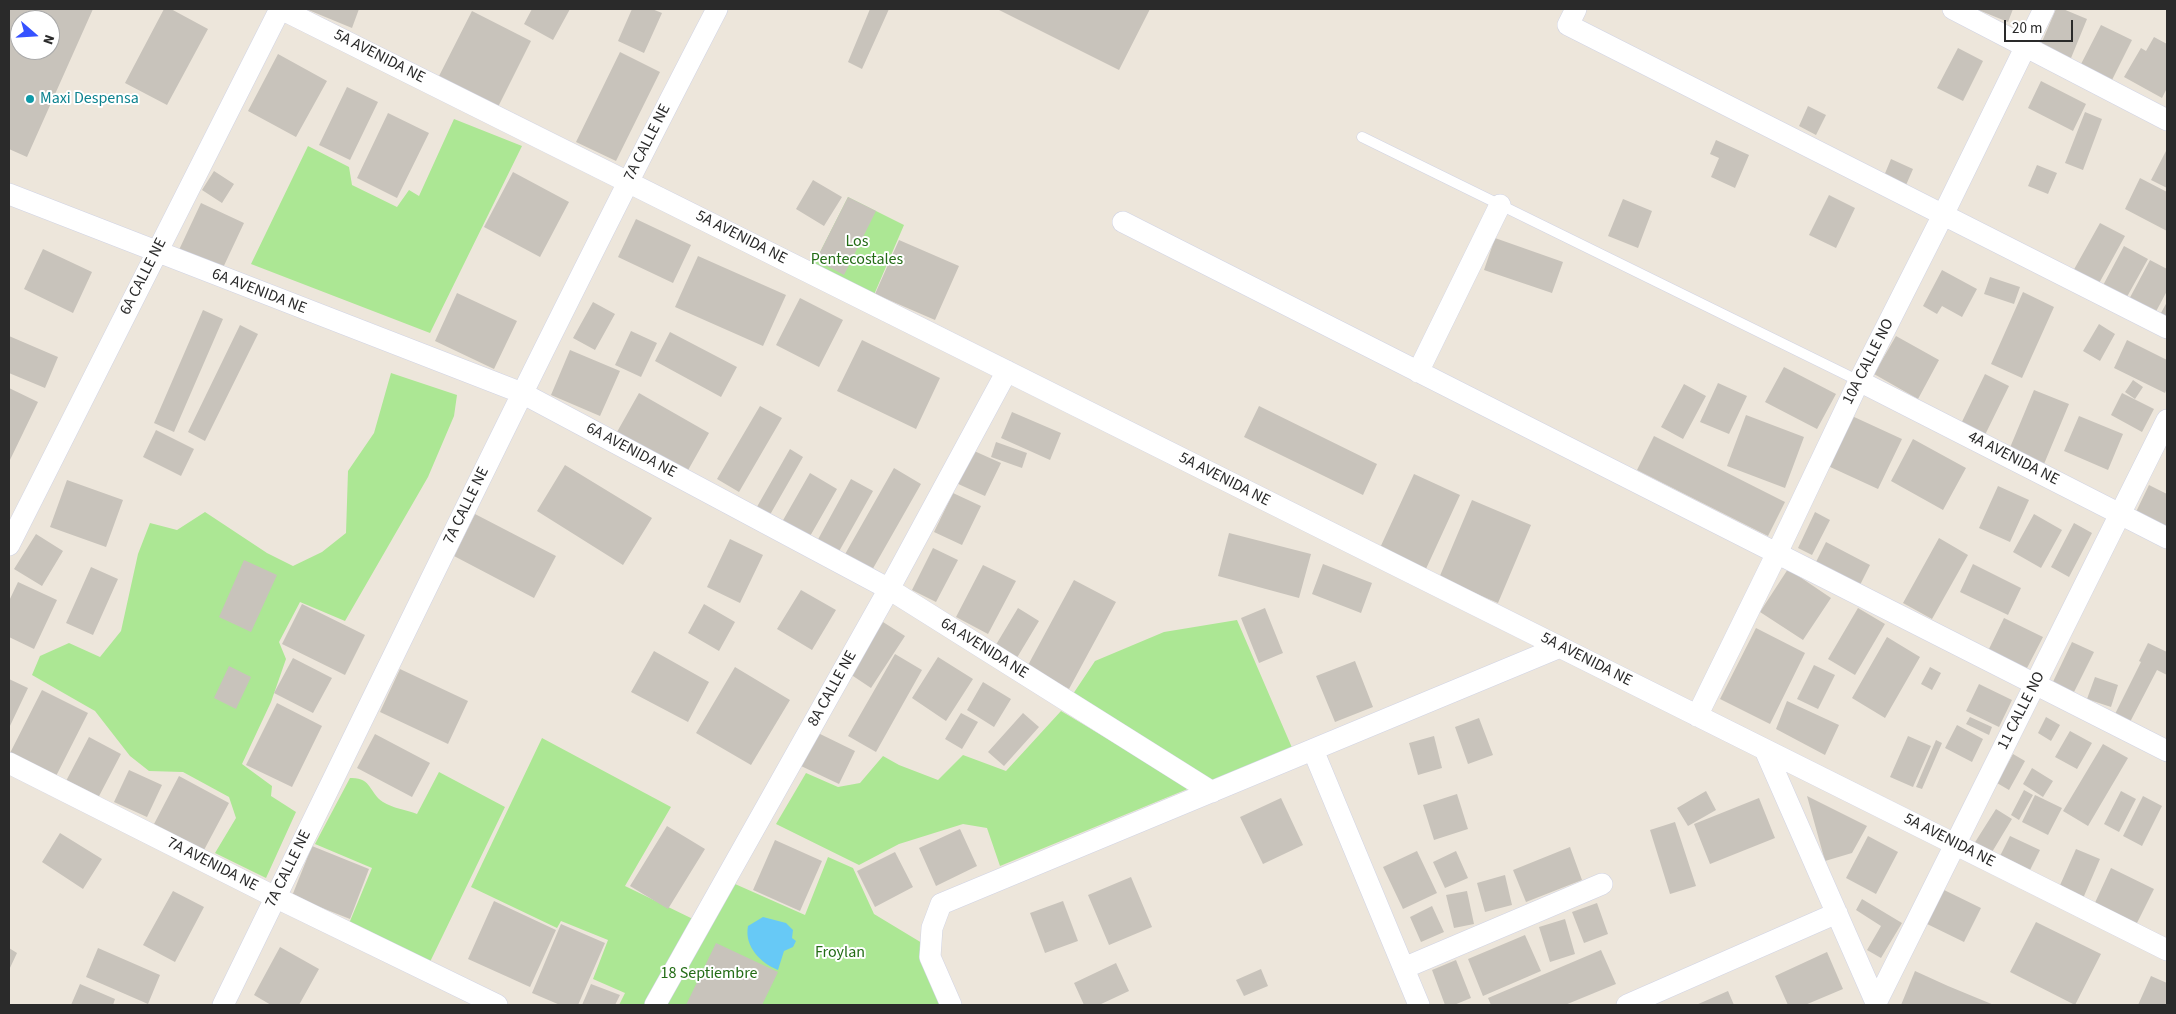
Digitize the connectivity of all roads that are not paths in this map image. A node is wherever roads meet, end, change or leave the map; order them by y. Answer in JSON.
{"nodes":[{"id":1,"x":280,"y":9,"type":"edge"},
{"id":2,"x":717,"y":9,"type":"edge"},
{"id":3,"x":1576,"y":9,"type":"edge"},
{"id":4,"x":1953,"y":9,"type":"edge"},
{"id":5,"x":2044,"y":9,"type":"edge"},
{"id":6,"x":2026,"y":46,"type":"junction"},
{"id":7,"x":2167,"y":120,"type":"edge"},
{"id":8,"x":1362,"y":137,"type":"dead end"},
{"id":9,"x":627,"y":182,"type":"junction"},
{"id":10,"x":9,"y":194,"type":"edge"},
{"id":11,"x":1500,"y":205,"type":"junction"},
{"id":12,"x":1943,"y":215,"type":"junction"},
{"id":13,"x":1123,"y":222,"type":"dead end"},
{"id":14,"x":157,"y":252,"type":"junction"},
{"id":15,"x":2167,"y":328,"type":"edge"},
{"id":16,"x":1007,"y":371,"type":"junction"},
{"id":17,"x":1418,"y":372,"type":"junction"},
{"id":18,"x":1858,"y":381,"type":"junction"},
{"id":19,"x":522,"y":393,"type":"junction"},
{"id":20,"x":2167,"y":420,"type":"edge"},
{"id":21,"x":2120,"y":514,"type":"junction"},
{"id":22,"x":2167,"y":538,"type":"edge"},
{"id":23,"x":9,"y":545,"type":"edge"},
{"id":24,"x":1778,"y":554,"type":"junction"},
{"id":25,"x":889,"y":589,"type":"junction"},
{"id":26,"x":1560,"y":647,"type":"junction"},
{"id":27,"x":2035,"y":684,"type":"junction"},
{"id":28,"x":1697,"y":716,"type":"junction"},
{"id":29,"x":1313,"y":750,"type":"junction"},
{"id":30,"x":1765,"y":750,"type":"junction"},
{"id":31,"x":2167,"y":751,"type":"edge"},
{"id":32,"x":9,"y":763,"type":"edge"},
{"id":33,"x":1212,"y":792,"type":"junction"},
{"id":34,"x":1955,"y":844,"type":"junction"},
{"id":35,"x":1602,"y":884,"type":"dead end"},
{"id":36,"x":276,"y":897,"type":"junction"},
{"id":37,"x":1837,"y":913,"type":"junction"},
{"id":38,"x":2167,"y":950,"type":"edge"},
{"id":39,"x":1404,"y":968,"type":"junction"},
{"id":40,"x":1877,"y":1004,"type":"edge"},
{"id":41,"x":222,"y":1005,"type":"edge"},
{"id":42,"x":497,"y":1005,"type":"edge"},
{"id":43,"x":655,"y":1005,"type":"edge"},
{"id":44,"x":950,"y":1005,"type":"edge"},
{"id":45,"x":1419,"y":1005,"type":"edge"},
{"id":46,"x":1627,"y":1005,"type":"edge"}],
"edges":[{"from":1,"to":9,"type":"street","name":"5A AVENIDA NE"},
{"from":1,"to":14,"type":"street","name":"6A CALLE NE"},
{"from":2,"to":9,"type":"street","name":"7A CALLE NE"},
{"from":3,"to":12,"type":"street"},
{"from":4,"to":6,"type":"street"},
{"from":5,"to":6,"type":"street","name":"10A CALLE NO"},
{"from":6,"to":7,"type":"street"},
{"from":6,"to":12,"type":"street","name":"10A CALLE NO"},
{"from":8,"to":11,"type":"lane"},
{"from":9,"to":16,"type":"street","name":"5A AVENIDA NE"},
{"from":9,"to":19,"type":"street","name":"7A CALLE NE"},
{"from":10,"to":14,"type":"street","name":"6A AVENIDA NE"},
{"from":11,"to":17,"type":"street"},
{"from":11,"to":18,"type":"lane"},
{"from":12,"to":15,"type":"street"},
{"from":12,"to":18,"type":"street","name":"10A CALLE NO"},
{"from":13,"to":17,"type":"street"},
{"from":14,"to":19,"type":"street","name":"6A AVENIDA NE"},
{"from":14,"to":23,"type":"street","name":"6A CALLE NE"},
{"from":16,"to":25,"type":"street","name":"8A CALLE NE"},
{"from":16,"to":26,"type":"street","name":"5A AVENIDA NE"},
{"from":17,"to":24,"type":"street"},
{"from":18,"to":21,"type":"street","name":"4A AVENIDA NE"},
{"from":18,"to":24,"type":"street","name":"10A CALLE NO"},
{"from":19,"to":25,"type":"street","name":"6A AVENIDA NE"},
{"from":19,"to":36,"type":"street","name":"7A CALLE NE"},
{"from":20,"to":21,"type":"street","name":"11 CALLE NO"},
{"from":21,"to":22,"type":"street","name":"4A AVENIDA NE"},
{"from":21,"to":27,"type":"street","name":"11 CALLE NO"},
{"from":24,"to":27,"type":"street"},
{"from":24,"to":28,"type":"street","name":"10A CALLE NO"},
{"from":25,"to":33,"type":"street","name":"6A AVENIDA NE"},
{"from":25,"to":43,"type":"street","name":"8A CALLE NE"},
{"from":26,"to":28,"type":"street","name":"5A AVENIDA NE"},
{"from":26,"to":29,"type":"street"},
{"from":27,"to":31,"type":"street"},
{"from":27,"to":34,"type":"street","name":"11 CALLE NO"},
{"from":28,"to":30,"type":"street","name":"5A AVENIDA NE"},
{"from":29,"to":33,"type":"street"},
{"from":29,"to":39,"type":"street"},
{"from":30,"to":34,"type":"street","name":"5A AVENIDA NE"},
{"from":30,"to":37,"type":"street"},
{"from":32,"to":36,"type":"street","name":"7A AVENIDA NE"},
{"from":33,"to":44,"type":"street"},
{"from":34,"to":38,"type":"street","name":"5A AVENIDA NE"},
{"from":34,"to":40,"type":"street","name":"11 CALLE NO"},
{"from":35,"to":39,"type":"street"},
{"from":36,"to":41,"type":"street","name":"7A CALLE NE"},
{"from":36,"to":42,"type":"street","name":"7A AVENIDA NE"},
{"from":37,"to":40,"type":"street"},
{"from":37,"to":46,"type":"street"},
{"from":39,"to":45,"type":"street"}]}
